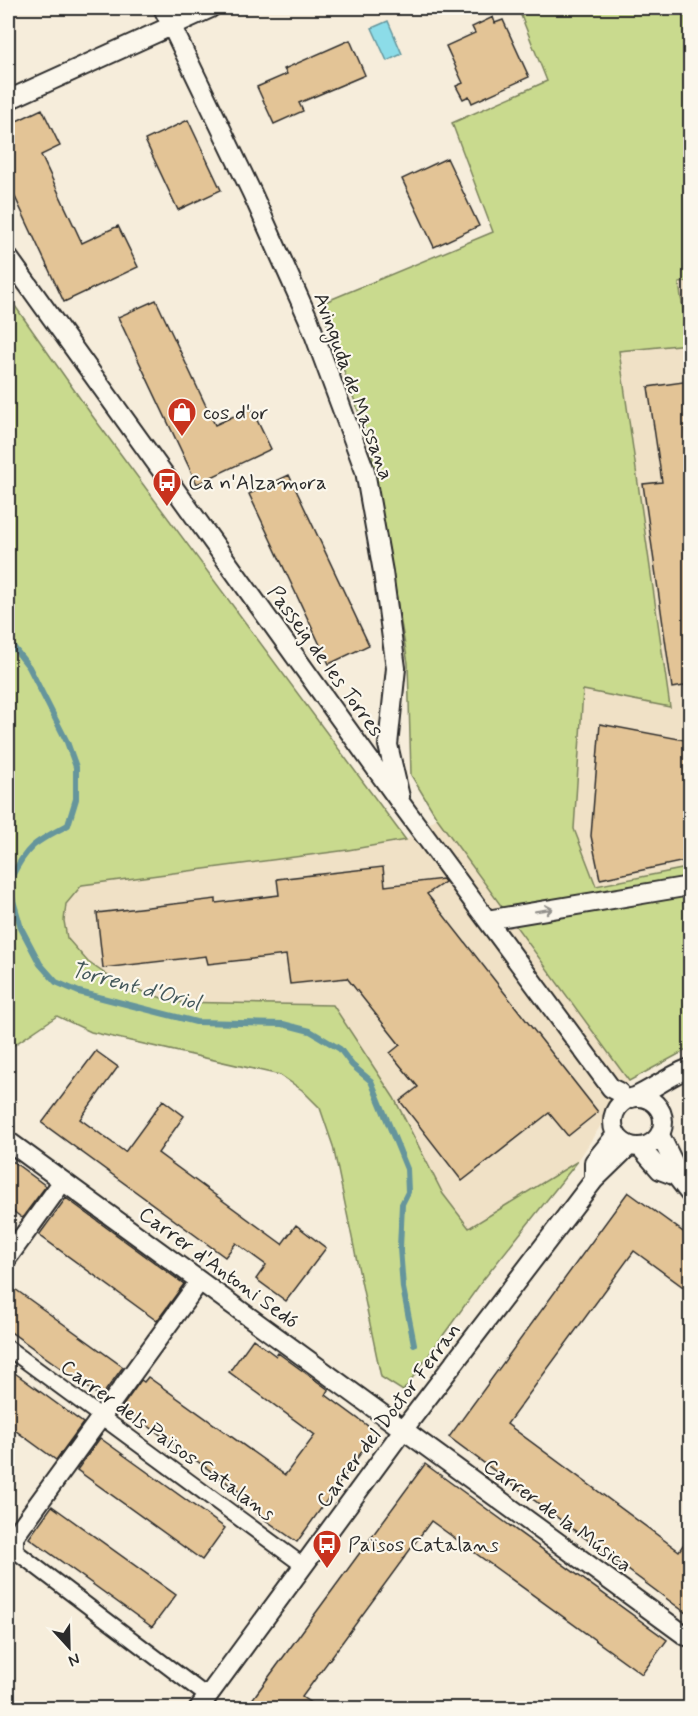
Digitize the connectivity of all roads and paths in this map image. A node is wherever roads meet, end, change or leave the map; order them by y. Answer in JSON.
{"nodes":[{"id":1,"x":163,"y":8,"type":"edge"},
{"id":2,"x":212,"y":8,"type":"edge"},
{"id":3,"x":173,"y":26,"type":"junction"},
{"id":4,"x":8,"y":100,"type":"edge"},
{"id":5,"x":8,"y":257,"type":"edge"},
{"id":6,"x":402,"y":805,"type":"junction"},
{"id":7,"x":690,"y":886,"type":"edge"},
{"id":8,"x":487,"y":920,"type":"junction"},
{"id":9,"x":690,"y":1068,"type":"edge"},
{"id":10,"x":669,"y":1080,"type":"junction"},
{"id":11,"x":626,"y":1102,"type":"junction"},
{"id":12,"x":661,"y":1110,"type":"junction"},
{"id":13,"x":660,"y":1135,"type":"junction"},
{"id":14,"x":8,"y":1141,"type":"edge"},
{"id":15,"x":628,"y":1143,"type":"junction"},
{"id":16,"x":676,"y":1176,"type":"junction"},
{"id":17,"x":63,"y":1181,"type":"junction"},
{"id":18,"x":690,"y":1194,"type":"edge"},
{"id":19,"x":8,"y":1257,"type":"edge"},
{"id":20,"x":200,"y":1282,"type":"junction"},
{"id":21,"x":8,"y":1348,"type":"edge"},
{"id":22,"x":103,"y":1417,"type":"junction"},
{"id":23,"x":403,"y":1430,"type":"junction"},
{"id":24,"x":14,"y":1545,"type":"joint"},
{"id":25,"x":304,"y":1566,"type":"junction"},
{"id":26,"x":688,"y":1635,"type":"edge"},
{"id":27,"x":204,"y":1703,"type":"edge"}],
"edges":[{"from":1,"to":3,"type":"street","name":"Avinguda de Massana"},
{"from":2,"to":3,"type":"street"},
{"from":3,"to":4,"type":"street"},
{"from":3,"to":6,"type":"street","name":"Avinguda de Massana"},
{"from":5,"to":6,"type":"street","name":"Passeig de les Torres"},
{"from":6,"to":8,"type":"street","name":"Passeig de les Torres"},
{"from":8,"to":7,"type":"street","one_way":true},
{"from":8,"to":11,"type":"street","name":"Passeig de les Torres"},
{"from":9,"to":10,"type":"street"},
{"from":10,"to":11,"type":"street"},
{"from":10,"to":12,"type":"street"},
{"from":11,"to":12,"type":"street"},
{"from":11,"to":15,"type":"street"},
{"from":12,"to":13,"type":"street"},
{"from":13,"to":15,"type":"street"},
{"from":13,"to":16,"type":"street"},
{"from":14,"to":17,"type":"street","name":"Carrer d'Antoni Sedó"},
{"from":15,"to":16,"type":"street"},
{"from":15,"to":23,"type":"street","name":"Carrer del Doctor Ferran"},
{"from":16,"to":18,"type":"street"},
{"from":17,"to":19,"type":"street"},
{"from":17,"to":20,"type":"street","name":"Carrer d'Antoni Sedó"},
{"from":20,"to":22,"type":"street"},
{"from":20,"to":23,"type":"street","name":"Carrer d'Antoni Sedó"},
{"from":21,"to":22,"type":"street","name":"Carrer dels Països Catalans"},
{"from":22,"to":24,"type":"street"},
{"from":22,"to":25,"type":"street","name":"Carrer dels Països Catalans"},
{"from":23,"to":25,"type":"street","name":"Carrer del Doctor Ferran"},
{"from":23,"to":26,"type":"street","name":"Carrer de la Música"},
{"from":24,"to":27,"type":"street"},
{"from":25,"to":27,"type":"street","name":"Carrer del Doctor Ferran"}]}
